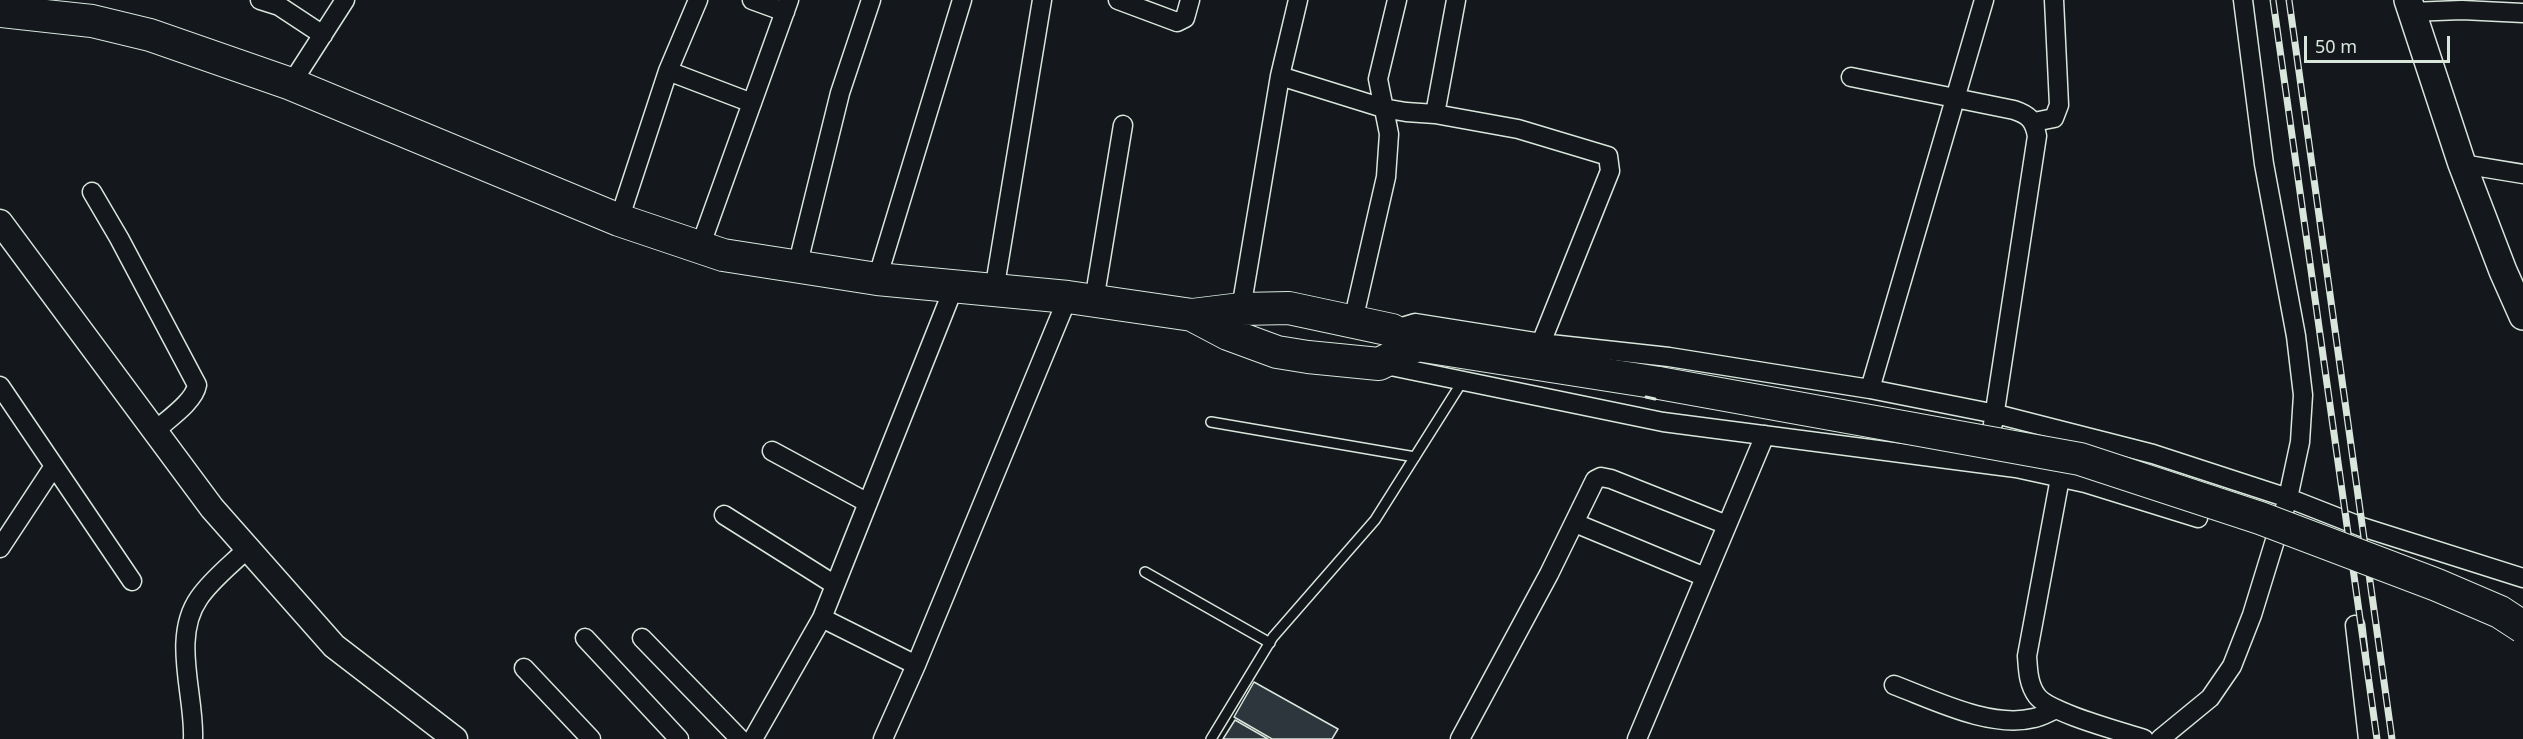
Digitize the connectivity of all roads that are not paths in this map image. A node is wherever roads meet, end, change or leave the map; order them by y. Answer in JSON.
{"nodes":[{"id":1,"x":260,"y":0,"type":"edge"},
{"id":2,"x":345,"y":0,"type":"edge"},
{"id":3,"x":698,"y":0,"type":"edge"},
{"id":4,"x":752,"y":0,"type":"edge"},
{"id":5,"x":871,"y":0,"type":"edge"},
{"id":6,"x":962,"y":0,"type":"edge"},
{"id":7,"x":1042,"y":0,"type":"edge"},
{"id":8,"x":1118,"y":0,"type":"edge"},
{"id":9,"x":1190,"y":0,"type":"edge"},
{"id":10,"x":1298,"y":0,"type":"edge"},
{"id":11,"x":1397,"y":0,"type":"edge"},
{"id":12,"x":1456,"y":0,"type":"edge"},
{"id":13,"x":1984,"y":0,"type":"edge"},
{"id":14,"x":2054,"y":0,"type":"edge"},
{"id":15,"x":2243,"y":0,"type":"edge"},
{"id":16,"x":787,"y":6,"type":"edge"},
{"id":17,"x":2417,"y":6,"type":"edge"},
{"id":18,"x":67,"y":9,"type":"edge"},
{"id":19,"x":0,"y":11,"type":"edge"},
{"id":20,"x":2523,"y":13,"type":"edge"},
{"id":21,"x":323,"y":35,"type":"junction"},
{"id":22,"x":668,"y":72,"type":"junction"},
{"id":23,"x":1280,"y":76,"type":"junction"},
{"id":24,"x":1851,"y":77,"type":"dead end"},
{"id":25,"x":291,"y":84,"type":"junction"},
{"id":26,"x":1954,"y":97,"type":"junction"},
{"id":27,"x":752,"y":103,"type":"junction"},
{"id":28,"x":1383,"y":108,"type":"junction"},
{"id":29,"x":1436,"y":114,"type":"junction"},
{"id":30,"x":2034,"y":122,"type":"junction"},
{"id":31,"x":1123,"y":125,"type":"dead end"},
{"id":32,"x":2471,"y":165,"type":"junction"},
{"id":33,"x":2523,"y":174,"type":"edge"},
{"id":34,"x":92,"y":192,"type":"dead end"},
{"id":35,"x":620,"y":219,"type":"junction"},
{"id":36,"x":0,"y":222,"type":"edge"},
{"id":37,"x":700,"y":247,"type":"junction"},
{"id":38,"x":797,"y":267,"type":"junction"},
{"id":39,"x":2523,"y":271,"type":"edge"},
{"id":40,"x":877,"y":279,"type":"junction"},
{"id":41,"x":954,"y":287,"type":"junction"},
{"id":42,"x":994,"y":291,"type":"junction"},
{"id":43,"x":1081,"y":299,"type":"junction"},
{"id":44,"x":1241,"y":309,"type":"junction"},
{"id":45,"x":1314,"y":312,"type":"junction"},
{"id":46,"x":1192,"y":315,"type":"junction"},
{"id":47,"x":2523,"y":316,"type":"edge"},
{"id":48,"x":1353,"y":321,"type":"junction"},
{"id":49,"x":1404,"y":337,"type":"junction"},
{"id":50,"x":1541,"y":343,"type":"junction"},
{"id":51,"x":1308,"y":357,"type":"junction"},
{"id":52,"x":1379,"y":364,"type":"junction"},
{"id":53,"x":1462,"y":382,"type":"junction"},
{"id":54,"x":0,"y":386,"type":"edge"},
{"id":55,"x":1870,"y":389,"type":"junction"},
{"id":56,"x":1996,"y":414,"type":"junction"},
{"id":57,"x":1210,"y":422,"type":"dead end"},
{"id":58,"x":155,"y":431,"type":"junction"},
{"id":59,"x":1765,"y":435,"type":"junction"},
{"id":60,"x":772,"y":451,"type":"dead end"},
{"id":61,"x":1415,"y":457,"type":"junction"},
{"id":62,"x":1984,"y":464,"type":"junction"},
{"id":63,"x":54,"y":466,"type":"junction"},
{"id":64,"x":2060,"y":478,"type":"junction"},
{"id":65,"x":2288,"y":498,"type":"junction"},
{"id":66,"x":868,"y":503,"type":"junction"},
{"id":67,"x":724,"y":515,"type":"dead end"},
{"id":68,"x":2198,"y":518,"type":"dead end"},
{"id":69,"x":1575,"y":523,"type":"junction"},
{"id":70,"x":1727,"y":525,"type":"junction"},
{"id":71,"x":0,"y":548,"type":"edge"},
{"id":72,"x":248,"y":548,"type":"junction"},
{"id":73,"x":1145,"y":572,"type":"dead end"},
{"id":74,"x":1705,"y":577,"type":"junction"},
{"id":75,"x":2523,"y":578,"type":"edge"},
{"id":76,"x":132,"y":581,"type":"dead end"},
{"id":77,"x":835,"y":585,"type":"junction"},
{"id":78,"x":822,"y":618,"type":"junction"},
{"id":79,"x":2355,"y":625,"type":"dead end"},
{"id":80,"x":2523,"y":627,"type":"edge"},
{"id":81,"x":585,"y":638,"type":"dead end"},
{"id":82,"x":642,"y":638,"type":"dead end"},
{"id":83,"x":1270,"y":643,"type":"junction"},
{"id":84,"x":916,"y":665,"type":"junction"},
{"id":85,"x":524,"y":668,"type":"dead end"},
{"id":86,"x":1894,"y":685,"type":"dead end"},
{"id":87,"x":2056,"y":709,"type":"junction"},
{"id":88,"x":193,"y":739,"type":"edge"},
{"id":89,"x":455,"y":739,"type":"edge"},
{"id":90,"x":591,"y":739,"type":"edge"},
{"id":91,"x":679,"y":739,"type":"edge"},
{"id":92,"x":740,"y":739,"type":"edge"},
{"id":93,"x":753,"y":739,"type":"edge"},
{"id":94,"x":883,"y":739,"type":"edge"},
{"id":95,"x":1210,"y":739,"type":"edge"},
{"id":96,"x":1460,"y":739,"type":"edge"},
{"id":97,"x":1636,"y":739,"type":"edge"},
{"id":98,"x":2144,"y":739,"type":"edge"},
{"id":99,"x":2160,"y":739,"type":"edge"},
{"id":100,"x":2368,"y":739,"type":"edge"}],
"edges":[{"from":1,"to":21,"type":"street"},
{"from":2,"to":21,"type":"street"},
{"from":3,"to":22,"type":"street"},
{"from":4,"to":16,"type":"street"},
{"from":5,"to":38,"type":"street"},
{"from":6,"to":40,"type":"street"},
{"from":7,"to":42,"type":"street"},
{"from":8,"to":9,"type":"street"},
{"from":10,"to":23,"type":"street"},
{"from":11,"to":28,"type":"street"},
{"from":12,"to":29,"type":"street"},
{"from":13,"to":26,"type":"street"},
{"from":14,"to":30,"type":"street"},
{"from":15,"to":65,"type":"street"},
{"from":16,"to":27,"type":"street"},
{"from":17,"to":20,"type":"street"},
{"from":17,"to":32,"type":"main road"},
{"from":18,"to":19,"type":"highway"},
{"from":18,"to":25,"type":"highway"},
{"from":21,"to":25,"type":"street"},
{"from":22,"to":27,"type":"street"},
{"from":22,"to":35,"type":"street"},
{"from":23,"to":28,"type":"street"},
{"from":23,"to":44,"type":"street"},
{"from":24,"to":26,"type":"street"},
{"from":25,"to":35,"type":"highway"},
{"from":26,"to":30,"type":"street"},
{"from":26,"to":55,"type":"street"},
{"from":27,"to":37,"type":"street"},
{"from":28,"to":29,"type":"street"},
{"from":28,"to":48,"type":"street"},
{"from":29,"to":50,"type":"street"},
{"from":30,"to":56,"type":"street"},
{"from":31,"to":43,"type":"street"},
{"from":32,"to":33,"type":"street"},
{"from":32,"to":39,"type":"main road"},
{"from":32,"to":47,"type":"main road"},
{"from":34,"to":58,"type":"street"},
{"from":35,"to":37,"type":"highway"},
{"from":36,"to":58,"type":"main road"},
{"from":37,"to":38,"type":"highway"},
{"from":38,"to":40,"type":"highway"},
{"from":40,"to":41,"type":"highway"},
{"from":41,"to":42,"type":"highway"},
{"from":41,"to":66,"type":"street"},
{"from":42,"to":43,"type":"highway"},
{"from":43,"to":46,"type":"highway"},
{"from":43,"to":84,"type":"street"},
{"from":44,"to":45,"type":"highway"},
{"from":44,"to":46,"type":"highway"},
{"from":45,"to":48,"type":"highway"},
{"from":45,"to":51,"type":"highway"},
{"from":46,"to":51,"type":"highway"},
{"from":48,"to":49,"type":"highway"},
{"from":49,"to":50,"type":"street"},
{"from":49,"to":52,"type":"highway"},
{"from":49,"to":80,"type":"highway","bridge":true},
{"from":50,"to":55,"type":"street"},
{"from":51,"to":52,"type":"highway"},
{"from":52,"to":53,"type":"street"},
{"from":53,"to":59,"type":"street"},
{"from":53,"to":61,"type":"lane"},
{"from":54,"to":63,"type":"street"},
{"from":55,"to":56,"type":"street"},
{"from":56,"to":62,"type":"street"},
{"from":56,"to":65,"type":"street"},
{"from":57,"to":61,"type":"lane"},
{"from":58,"to":72,"type":"main road"},
{"from":59,"to":62,"type":"street"},
{"from":59,"to":70,"type":"street"},
{"from":60,"to":66,"type":"street"},
{"from":61,"to":83,"type":"lane"},
{"from":62,"to":64,"type":"street"},
{"from":63,"to":71,"type":"street"},
{"from":63,"to":76,"type":"street"},
{"from":64,"to":68,"type":"street"},
{"from":64,"to":87,"type":"street"},
{"from":65,"to":75,"type":"street"},
{"from":65,"to":99,"type":"street"},
{"from":66,"to":77,"type":"street"},
{"from":67,"to":77,"type":"street"},
{"from":69,"to":70,"type":"street"},
{"from":69,"to":74,"type":"street"},
{"from":69,"to":96,"type":"street"},
{"from":70,"to":74,"type":"street"},
{"from":72,"to":88,"type":"street"},
{"from":72,"to":89,"type":"main road"},
{"from":73,"to":83,"type":"lane"},
{"from":74,"to":97,"type":"street"},
{"from":77,"to":78,"type":"street"},
{"from":78,"to":84,"type":"street"},
{"from":78,"to":93,"type":"street"},
{"from":79,"to":100,"type":"street"},
{"from":81,"to":91,"type":"street"},
{"from":82,"to":92,"type":"street"},
{"from":83,"to":95,"type":"lane"},
{"from":84,"to":94,"type":"street"},
{"from":85,"to":90,"type":"street"},
{"from":86,"to":87,"type":"street"},
{"from":87,"to":98,"type":"street"}]}
